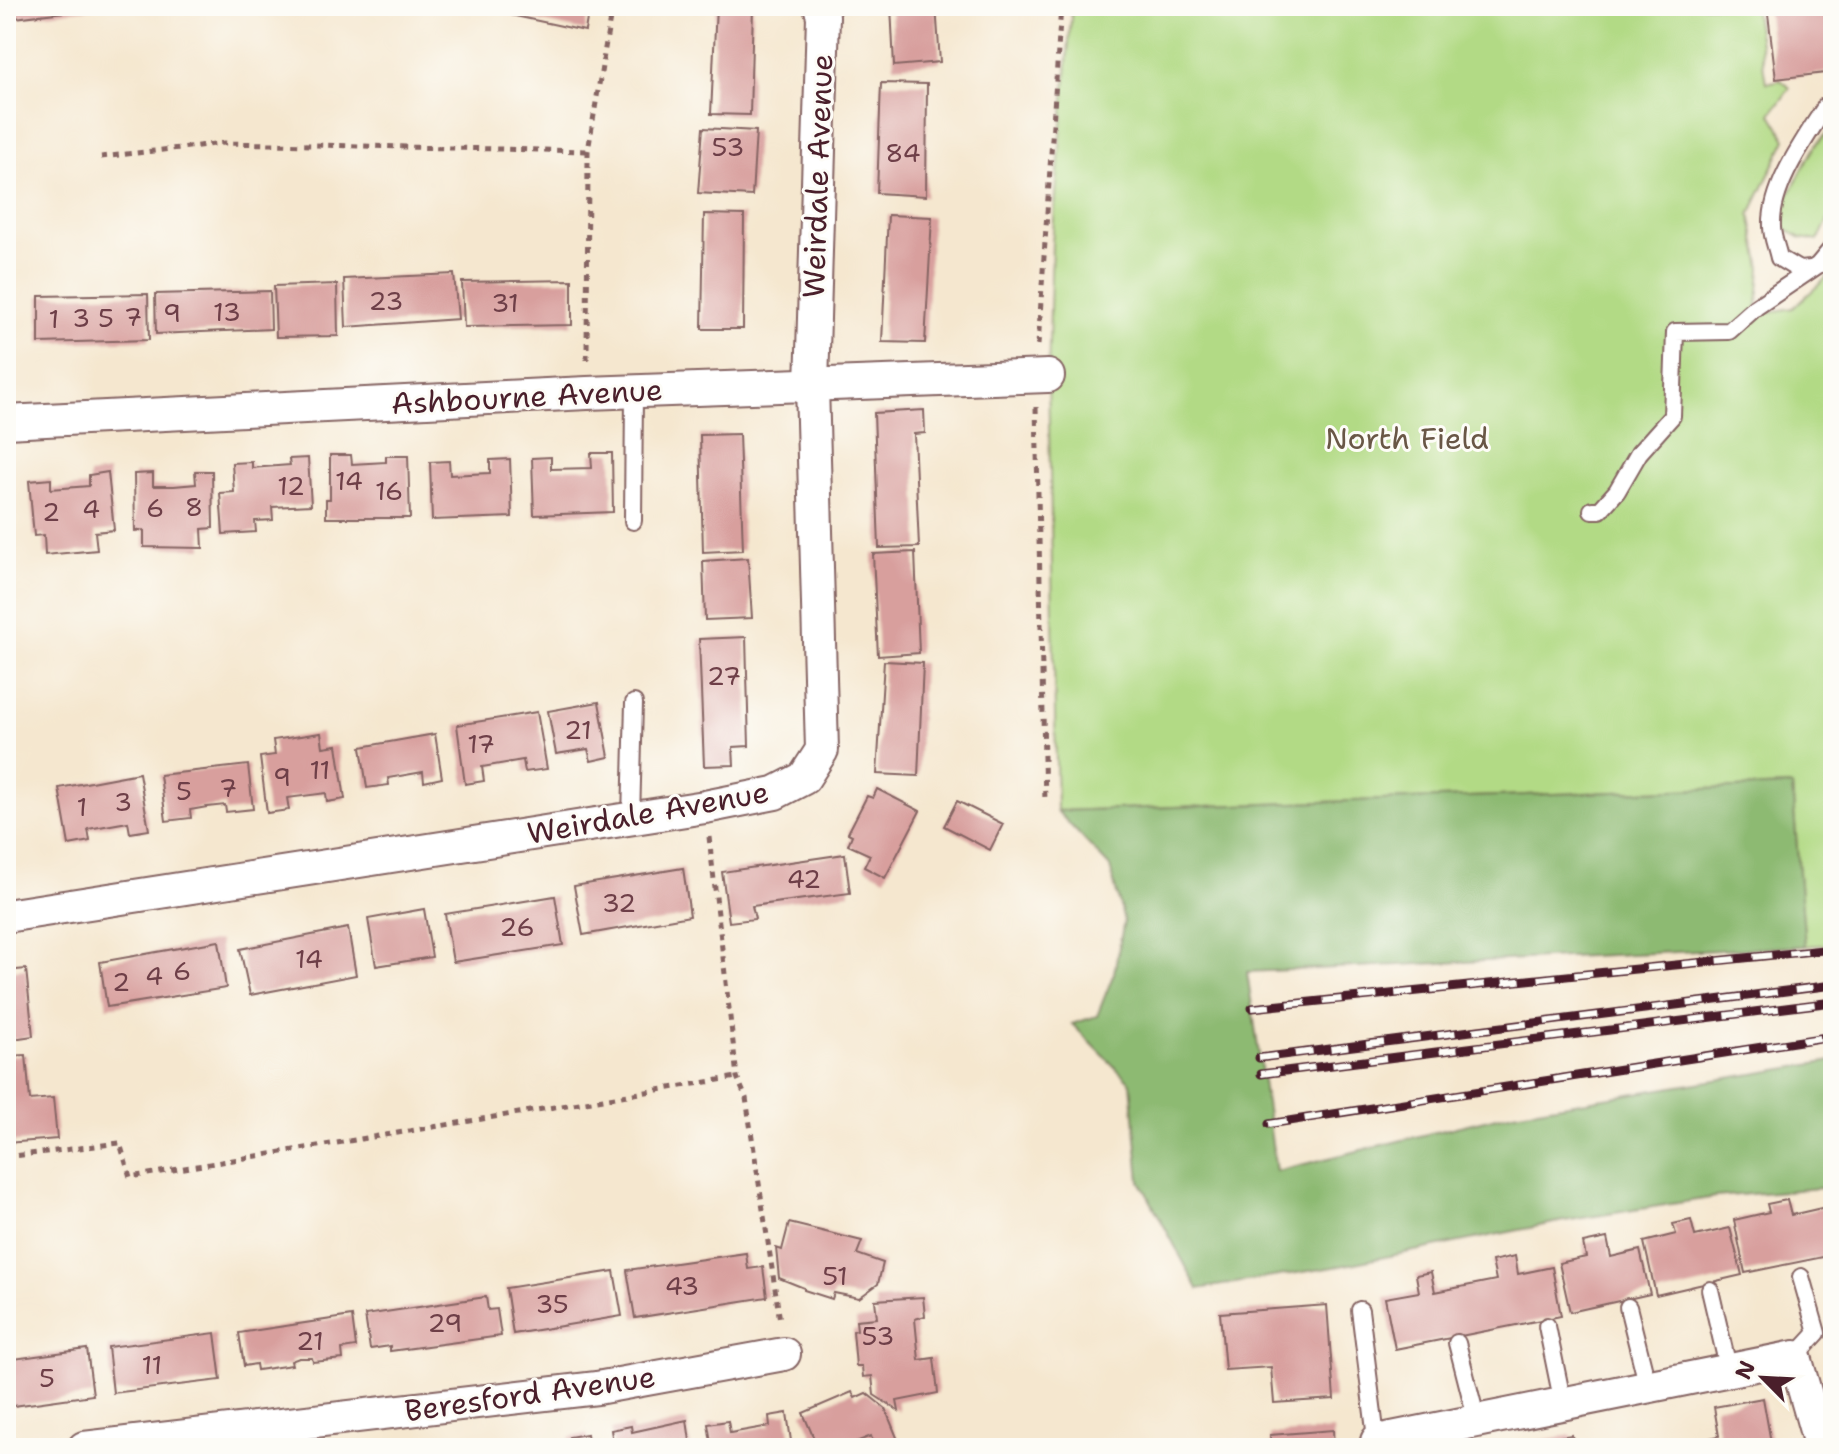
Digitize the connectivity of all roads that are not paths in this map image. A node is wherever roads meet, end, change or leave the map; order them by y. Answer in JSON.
{"nodes":[{"id":1,"x":820,"y":6,"type":"edge"},
{"id":2,"x":1826,"y":106,"type":"dead end"},
{"id":3,"x":1833,"y":247,"type":"edge"},
{"id":4,"x":1811,"y":269,"type":"junction"},
{"id":5,"x":1048,"y":376,"type":"dead end"},
{"id":6,"x":812,"y":385,"type":"junction"},
{"id":7,"x":634,"y":392,"type":"junction"},
{"id":8,"x":6,"y":422,"type":"edge"},
{"id":9,"x":1592,"y":510,"type":"dead end"},
{"id":10,"x":633,"y":521,"type":"dead end"},
{"id":11,"x":634,"y":703,"type":"dead end"},
{"id":12,"x":631,"y":819,"type":"junction"},
{"id":13,"x":6,"y":916,"type":"edge"},
{"id":14,"x":1801,"y":1277,"type":"dead end"},
{"id":15,"x":1710,"y":1290,"type":"dead end"},
{"id":16,"x":1628,"y":1307,"type":"dead end"},
{"id":17,"x":1360,"y":1310,"type":"dead end"},
{"id":18,"x":1547,"y":1326,"type":"dead end"},
{"id":19,"x":1457,"y":1343,"type":"dead end"},
{"id":20,"x":784,"y":1354,"type":"road end"},
{"id":21,"x":1795,"y":1357,"type":"junction"},
{"id":22,"x":1729,"y":1371,"type":"junction"},
{"id":23,"x":1648,"y":1387,"type":"junction"},
{"id":24,"x":1563,"y":1404,"type":"junction"},
{"id":25,"x":1477,"y":1421,"type":"junction"},
{"id":26,"x":1377,"y":1445,"type":"edge"},
{"id":27,"x":84,"y":1448,"type":"edge"},
{"id":28,"x":1821,"y":1448,"type":"edge"}],
"edges":[{"from":1,"to":6,"type":"street","name":"Weirdale Avenue"},
{"from":2,"to":4,"type":"lane"},
{"from":3,"to":4,"type":"lane"},
{"from":4,"to":9,"type":"lane"},
{"from":5,"to":6,"type":"street","name":"Ashbourne Avenue"},
{"from":6,"to":7,"type":"street","name":"Ashbourne Avenue"},
{"from":6,"to":12,"type":"street","name":"Weirdale Avenue"},
{"from":7,"to":8,"type":"street","name":"Ashbourne Avenue"},
{"from":7,"to":10,"type":"lane"},
{"from":11,"to":12,"type":"lane"},
{"from":12,"to":13,"type":"street","name":"Weirdale Avenue"},
{"from":14,"to":21,"type":"lane"},
{"from":15,"to":22,"type":"lane"},
{"from":16,"to":23,"type":"lane"},
{"from":17,"to":26,"type":"lane"},
{"from":18,"to":24,"type":"lane"},
{"from":19,"to":25,"type":"lane"},
{"from":20,"to":27,"type":"street","name":"Beresford Avenue"},
{"from":21,"to":22,"type":"street"},
{"from":21,"to":28,"type":"street"},
{"from":22,"to":23,"type":"street"},
{"from":23,"to":24,"type":"street"},
{"from":24,"to":25,"type":"street"},
{"from":25,"to":26,"type":"street"}]}
